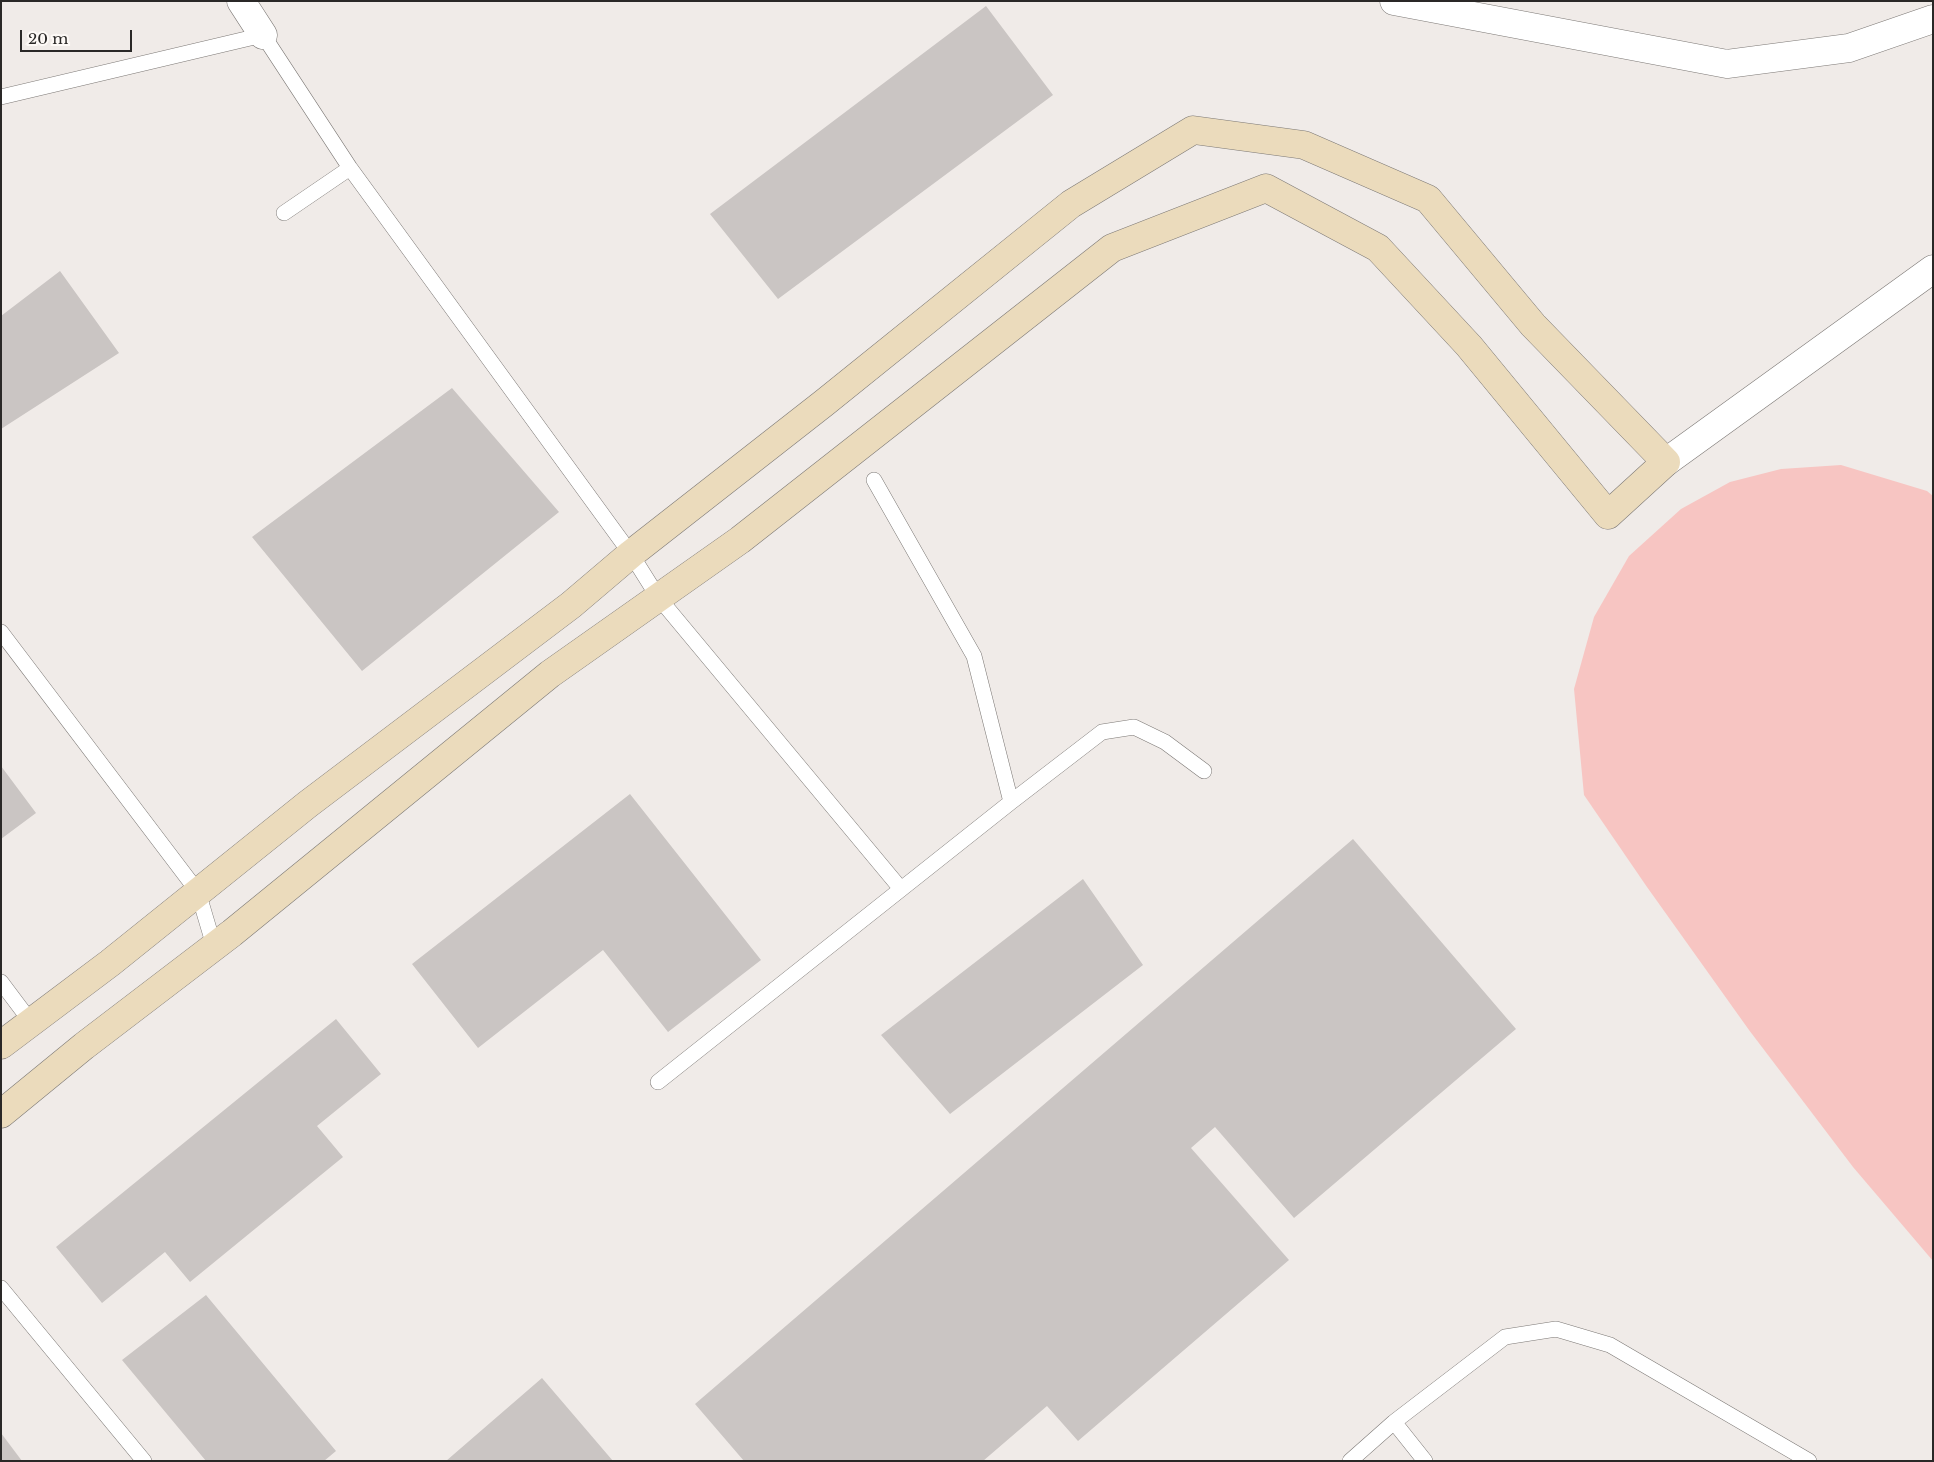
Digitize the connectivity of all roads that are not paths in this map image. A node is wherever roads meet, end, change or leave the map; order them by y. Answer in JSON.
{"nodes":[{"id":1,"x":241,"y":1,"type":"edge"},
{"id":2,"x":1394,"y":1,"type":"edge"},
{"id":3,"x":1933,"y":20,"type":"edge"},
{"id":4,"x":263,"y":35,"type":"junction"},
{"id":5,"x":1,"y":97,"type":"edge"},
{"id":6,"x":350,"y":168,"type":"junction"},
{"id":7,"x":284,"y":214,"type":"dead end"},
{"id":8,"x":1933,"y":269,"type":"edge"},
{"id":9,"x":1666,"y":462,"type":"junction"},
{"id":10,"x":874,"y":480,"type":"dead end"},
{"id":11,"x":631,"y":554,"type":"junction"},
{"id":12,"x":658,"y":598,"type":"junction"},
{"id":13,"x":1,"y":632,"type":"edge"},
{"id":14,"x":1204,"y":771,"type":"dead end"},
{"id":15,"x":1011,"y":802,"type":"junction"},
{"id":16,"x":901,"y":889,"type":"junction"},
{"id":17,"x":198,"y":892,"type":"junction"},
{"id":18,"x":214,"y":946,"type":"junction"},
{"id":19,"x":1,"y":982,"type":"edge"},
{"id":20,"x":31,"y":1022,"type":"junction"},
{"id":21,"x":1,"y":1045,"type":"edge"},
{"id":22,"x":658,"y":1082,"type":"dead end"},
{"id":23,"x":1,"y":1114,"type":"edge"},
{"id":24,"x":1,"y":1288,"type":"edge"},
{"id":25,"x":1394,"y":1422,"type":"junction"},
{"id":26,"x":144,"y":1461,"type":"edge"},
{"id":27,"x":1350,"y":1461,"type":"edge"},
{"id":28,"x":1425,"y":1461,"type":"edge"},
{"id":29,"x":1809,"y":1461,"type":"edge"}],
"edges":[{"from":1,"to":4,"type":"street"},
{"from":2,"to":3,"type":"street"},
{"from":4,"to":5,"type":"lane"},
{"from":4,"to":6,"type":"lane"},
{"from":6,"to":7,"type":"lane"},
{"from":6,"to":11,"type":"lane"},
{"from":8,"to":9,"type":"street"},
{"from":9,"to":11,"type":"street"},
{"from":9,"to":12,"type":"street"},
{"from":10,"to":15,"type":"lane"},
{"from":11,"to":12,"type":"lane"},
{"from":11,"to":17,"type":"street"},
{"from":12,"to":16,"type":"lane"},
{"from":12,"to":18,"type":"street"},
{"from":13,"to":17,"type":"lane"},
{"from":14,"to":15,"type":"lane"},
{"from":15,"to":16,"type":"lane"},
{"from":16,"to":22,"type":"lane"},
{"from":17,"to":18,"type":"lane"},
{"from":17,"to":20,"type":"street"},
{"from":18,"to":23,"type":"street"},
{"from":19,"to":20,"type":"lane"},
{"from":20,"to":21,"type":"street"},
{"from":24,"to":26,"type":"lane"},
{"from":25,"to":27,"type":"lane"},
{"from":25,"to":28,"type":"lane"},
{"from":25,"to":29,"type":"lane"}]}
